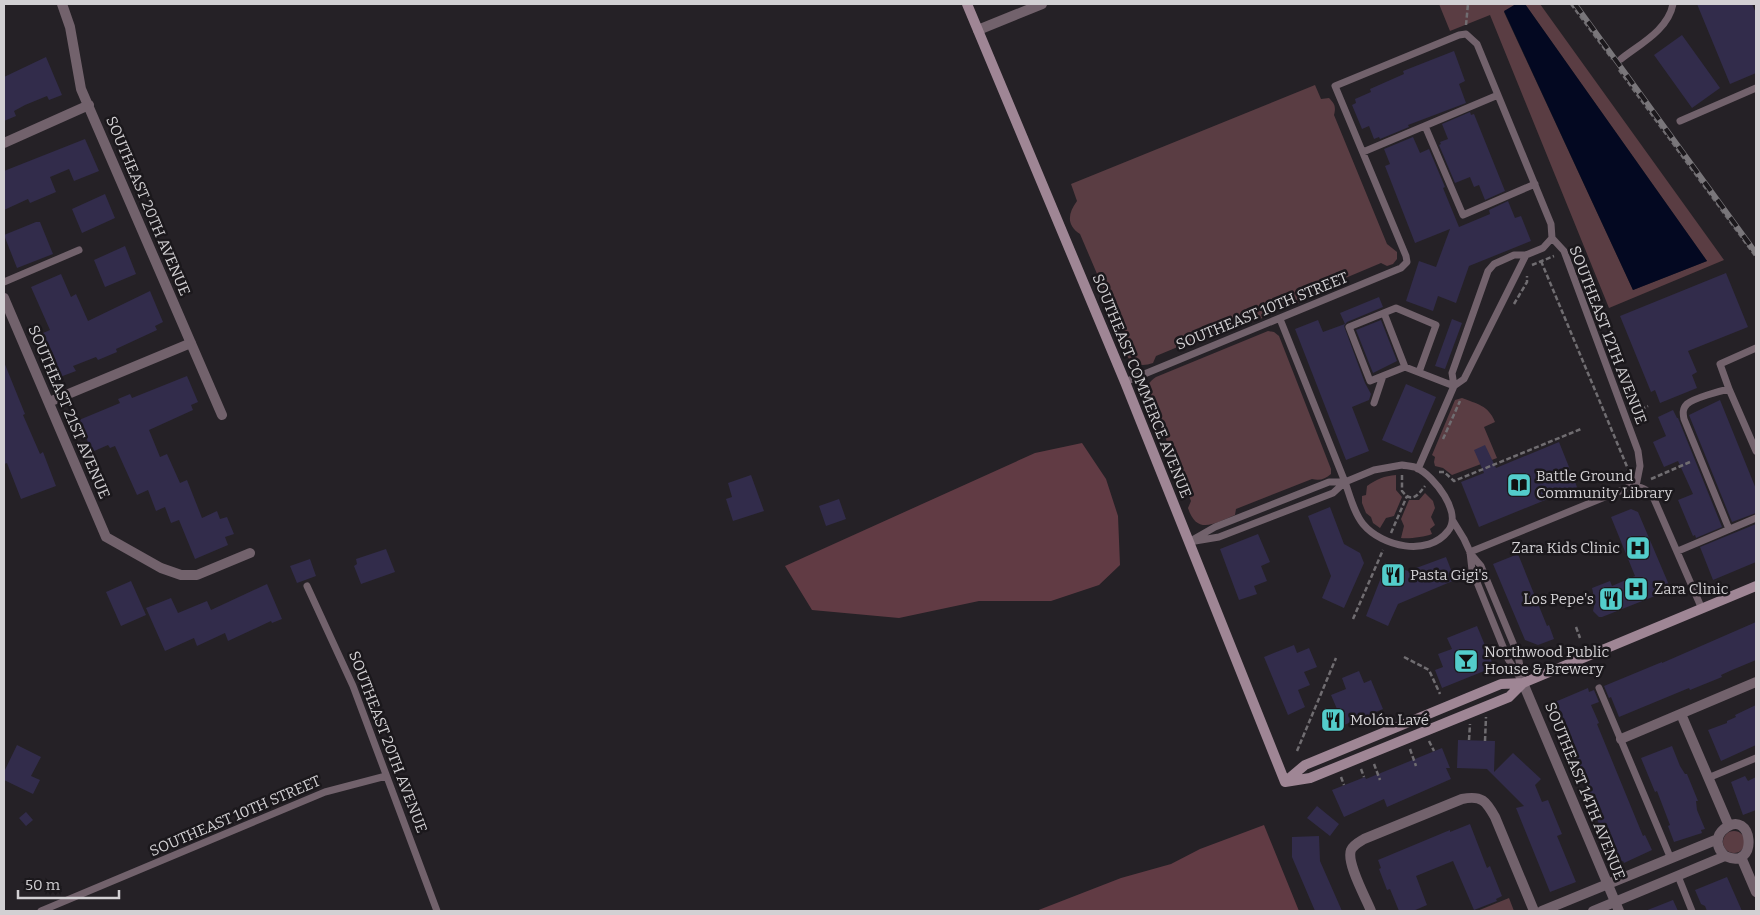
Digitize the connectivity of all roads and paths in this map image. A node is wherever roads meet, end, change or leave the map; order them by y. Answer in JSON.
{"nodes":[{"id":1,"x":62,"y":4,"type":"edge"},
{"id":2,"x":967,"y":4,"type":"edge"},
{"id":3,"x":1042,"y":4,"type":"edge"},
{"id":4,"x":1468,"y":4,"type":"edge"},
{"id":5,"x":1571,"y":4,"type":"edge"},
{"id":6,"x":1672,"y":4,"type":"edge"},
{"id":7,"x":978,"y":30,"type":"junction"},
{"id":8,"x":1466,"y":34,"type":"junction"},
{"id":9,"x":1621,"y":59,"type":"dead end"},
{"id":10,"x":1756,"y":88,"type":"edge"},
{"id":11,"x":1498,"y":95,"type":"junction"},
{"id":12,"x":88,"y":105,"type":"junction"},
{"id":13,"x":1680,"y":121,"type":"dead end"},
{"id":14,"x":1426,"y":126,"type":"junction"},
{"id":15,"x":4,"y":143,"type":"edge"},
{"id":16,"x":1363,"y":152,"type":"junction"},
{"id":17,"x":1534,"y":184,"type":"junction"},
{"id":18,"x":1552,"y":238,"type":"junction"},
{"id":19,"x":79,"y":250,"type":"dead end"},
{"id":20,"x":1526,"y":255,"type":"junction"},
{"id":21,"x":1756,"y":258,"type":"edge"},
{"id":22,"x":1542,"y":261,"type":"dead end"},
{"id":23,"x":4,"y":282,"type":"edge"},
{"id":24,"x":4,"y":298,"type":"edge"},
{"id":25,"x":1384,"y":313,"type":"junction"},
{"id":26,"x":1280,"y":319,"type":"junction"},
{"id":27,"x":191,"y":343,"type":"junction"},
{"id":28,"x":1756,"y":348,"type":"edge"},
{"id":29,"x":1405,"y":367,"type":"junction"},
{"id":30,"x":1419,"y":372,"type":"junction"},
{"id":31,"x":1382,"y":376,"type":"junction"},
{"id":32,"x":1125,"y":382,"type":"junction"},
{"id":33,"x":1454,"y":386,"type":"junction"},
{"id":34,"x":1729,"y":389,"type":"junction"},
{"id":35,"x":1460,"y":401,"type":"dead end"},
{"id":36,"x":48,"y":402,"type":"junction"},
{"id":37,"x":1374,"y":403,"type":"dead end"},
{"id":38,"x":1648,"y":406,"type":"dead end"},
{"id":39,"x":222,"y":415,"type":"dead end"},
{"id":40,"x":1633,"y":415,"type":"dead end"},
{"id":41,"x":1581,"y":429,"type":"dead end"},
{"id":42,"x":1441,"y":444,"type":"dead end"},
{"id":43,"x":1756,"y":451,"type":"edge"},
{"id":44,"x":1694,"y":460,"type":"dead end"},
{"id":45,"x":1418,"y":468,"type":"junction"},
{"id":46,"x":1433,"y":468,"type":"dead end"},
{"id":47,"x":1630,"y":473,"type":"dead end"},
{"id":48,"x":1402,"y":474,"type":"dead end"},
{"id":49,"x":1651,"y":479,"type":"dead end"},
{"id":50,"x":1344,"y":482,"type":"junction"},
{"id":51,"x":1426,"y":485,"type":"dead end"},
{"id":52,"x":1636,"y":486,"type":"junction"},
{"id":53,"x":1407,"y":496,"type":"junction"},
{"id":54,"x":1756,"y":518,"type":"edge"},
{"id":55,"x":1453,"y":521,"type":"junction"},
{"id":56,"x":1729,"y":529,"type":"junction"},
{"id":57,"x":1387,"y":541,"type":"junction"},
{"id":58,"x":1190,"y":542,"type":"junction"},
{"id":59,"x":1678,"y":551,"type":"junction"},
{"id":60,"x":1470,"y":552,"type":"junction"},
{"id":61,"x":250,"y":554,"type":"dead end"},
{"id":62,"x":307,"y":586,"type":"dead end"},
{"id":63,"x":1756,"y":586,"type":"edge"},
{"id":64,"x":1702,"y":609,"type":"junction"},
{"id":65,"x":1353,"y":620,"type":"dead end"},
{"id":66,"x":1576,"y":627,"type":"dead end"},
{"id":67,"x":1580,"y":638,"type":"dead end"},
{"id":68,"x":1336,"y":658,"type":"dead end"},
{"id":69,"x":1404,"y":658,"type":"dead end"},
{"id":70,"x":1756,"y":682,"type":"edge"},
{"id":71,"x":1523,"y":683,"type":"junction"},
{"id":72,"x":1599,"y":688,"type":"dead end"},
{"id":73,"x":1440,"y":694,"type":"dead end"},
{"id":74,"x":1681,"y":714,"type":"junction"},
{"id":75,"x":1486,"y":715,"type":"dead end"},
{"id":76,"x":1470,"y":720,"type":"dead end"},
{"id":77,"x":1621,"y":739,"type":"junction"},
{"id":78,"x":1429,"y":740,"type":"dead end"},
{"id":79,"x":1469,"y":740,"type":"dead end"},
{"id":80,"x":1485,"y":741,"type":"dead end"},
{"id":81,"x":1409,"y":748,"type":"dead end"},
{"id":82,"x":1297,"y":751,"type":"dead end"},
{"id":83,"x":1434,"y":751,"type":"dead end"},
{"id":84,"x":1756,"y":758,"type":"edge"},
{"id":85,"x":1374,"y":764,"type":"dead end"},
{"id":86,"x":1416,"y":766,"type":"dead end"},
{"id":87,"x":1360,"y":769,"type":"dead end"},
{"id":88,"x":386,"y":776,"type":"junction"},
{"id":89,"x":1340,"y":777,"type":"dead end"},
{"id":90,"x":1364,"y":777,"type":"dead end"},
{"id":91,"x":1708,"y":778,"type":"junction"},
{"id":92,"x":1380,"y":780,"type":"dead end"},
{"id":93,"x":1285,"y":782,"type":"junction"},
{"id":94,"x":1344,"y":785,"type":"dead end"},
{"id":95,"x":1756,"y":825,"type":"edge"},
{"id":96,"x":1728,"y":826,"type":"junction"},
{"id":97,"x":1745,"y":828,"type":"junction"},
{"id":98,"x":1718,"y":839,"type":"junction"},
{"id":99,"x":1754,"y":845,"type":"edge"},
{"id":100,"x":1725,"y":856,"type":"junction"},
{"id":101,"x":1741,"y":857,"type":"junction"},
{"id":102,"x":1671,"y":859,"type":"junction"},
{"id":103,"x":1678,"y":876,"type":"junction"},
{"id":104,"x":1608,"y":884,"type":"junction"},
{"id":105,"x":1756,"y":892,"type":"edge"},
{"id":106,"x":1617,"y":907,"type":"edge"},
{"id":107,"x":41,"y":911,"type":"edge"},
{"id":108,"x":437,"y":911,"type":"edge"},
{"id":109,"x":1371,"y":911,"type":"edge"},
{"id":110,"x":1534,"y":911,"type":"edge"},
{"id":111,"x":1542,"y":911,"type":"edge"},
{"id":112,"x":1593,"y":911,"type":"edge"},
{"id":113,"x":1692,"y":911,"type":"edge"}],
"edges":[{"from":1,"to":12,"type":"street","name":"SOUTHEAST 20TH AVENUE"},
{"from":2,"to":7,"type":"street","name":"SOUTHEAST COMMERCE AVENUE"},
{"from":3,"to":7,"type":"street"},
{"from":4,"to":8,"type":"path"},
{"from":5,"to":21,"type":"path"},
{"from":6,"to":9,"type":"lane"},
{"from":7,"to":32,"type":"street","name":"SOUTHEAST COMMERCE AVENUE"},
{"from":8,"to":11,"type":"lane","name":"SOUTHEAST 12TH AVENUE"},
{"from":8,"to":16,"type":"lane"},
{"from":10,"to":13,"type":"lane"},
{"from":11,"to":14,"type":"lane"},
{"from":11,"to":17,"type":"lane","name":"SOUTHEAST 12TH AVENUE"},
{"from":12,"to":15,"type":"street"},
{"from":12,"to":27,"type":"street","name":"SOUTHEAST 20TH AVENUE"},
{"from":14,"to":16,"type":"lane"},
{"from":14,"to":17,"type":"lane"},
{"from":16,"to":26,"type":"lane","name":"SOUTHEAST 10TH STREET"},
{"from":17,"to":18,"type":"lane","name":"SOUTHEAST 12TH AVENUE"},
{"from":18,"to":20,"type":"lane"},
{"from":18,"to":52,"type":"lane","name":"SOUTHEAST 12TH AVENUE"},
{"from":19,"to":23,"type":"lane"},
{"from":20,"to":33,"type":"lane"},
{"from":20,"to":33,"type":"lane"},
{"from":22,"to":47,"type":"path"},
{"from":24,"to":36,"type":"street","name":"SOUTHEAST 21ST AVENUE"},
{"from":25,"to":29,"type":"lane"},
{"from":25,"to":30,"type":"lane"},
{"from":25,"to":31,"type":"lane"},
{"from":26,"to":32,"type":"lane","name":"SOUTHEAST 10TH STREET"},
{"from":26,"to":50,"type":"lane"},
{"from":27,"to":36,"type":"street"},
{"from":27,"to":39,"type":"street","name":"SOUTHEAST 20TH AVENUE"},
{"from":28,"to":34,"type":"lane"},
{"from":29,"to":30,"type":"lane"},
{"from":29,"to":31,"type":"lane"},
{"from":30,"to":33,"type":"lane"},
{"from":31,"to":37,"type":"lane"},
{"from":32,"to":58,"type":"street","name":"SOUTHEAST COMMERCE AVENUE"},
{"from":33,"to":45,"type":"lane"},
{"from":34,"to":43,"type":"lane"},
{"from":34,"to":56,"type":"lane"},
{"from":35,"to":42,"type":"path"},
{"from":36,"to":61,"type":"street","name":"SOUTHEAST 21ST AVENUE"},
{"from":38,"to":40,"type":"path"},
{"from":41,"to":46,"type":"path"},
{"from":44,"to":49,"type":"path"},
{"from":45,"to":50,"type":"lane"},
{"from":45,"to":55,"type":"lane"},
{"from":48,"to":53,"type":"path"},
{"from":50,"to":57,"type":"lane"},
{"from":50,"to":58,"type":"lane"},
{"from":50,"to":58,"type":"lane"},
{"from":51,"to":53,"type":"path"},
{"from":52,"to":59,"type":"lane"},
{"from":52,"to":60,"type":"lane"},
{"from":53,"to":57,"type":"path"},
{"from":54,"to":56,"type":"lane"},
{"from":55,"to":57,"type":"lane"},
{"from":55,"to":60,"type":"lane","name":"SOUTHEAST 14TH AVENUE"},
{"from":56,"to":59,"type":"lane"},
{"from":57,"to":65,"type":"path"},
{"from":58,"to":93,"type":"street","name":"SOUTHEAST COMMERCE AVENUE"},
{"from":59,"to":64,"type":"lane"},
{"from":60,"to":71,"type":"lane","name":"SOUTHEAST 14TH AVENUE"},
{"from":60,"to":71,"type":"lane","name":"SOUTHEAST 14TH AVENUE"},
{"from":62,"to":88,"type":"lane","name":"SOUTHEAST 20TH AVENUE"},
{"from":63,"to":64,"type":"street"},
{"from":64,"to":71,"type":"street"},
{"from":66,"to":67,"type":"path"},
{"from":68,"to":82,"type":"path"},
{"from":69,"to":73,"type":"path"},
{"from":70,"to":74,"type":"street"},
{"from":71,"to":93,"type":"street"},
{"from":71,"to":93,"type":"street"},
{"from":71,"to":104,"type":"street","name":"SOUTHEAST 14TH AVENUE"},
{"from":72,"to":77,"type":"lane"},
{"from":74,"to":77,"type":"street"},
{"from":74,"to":91,"type":"street"},
{"from":75,"to":80,"type":"path"},
{"from":76,"to":79,"type":"path"},
{"from":77,"to":102,"type":"lane"},
{"from":78,"to":83,"type":"path"},
{"from":81,"to":86,"type":"path"},
{"from":84,"to":91,"type":"lane"},
{"from":85,"to":92,"type":"path"},
{"from":87,"to":90,"type":"path"},
{"from":88,"to":107,"type":"lane","name":"SOUTHEAST 10TH STREET"},
{"from":88,"to":108,"type":"lane","name":"SOUTHEAST 20TH AVENUE"},
{"from":89,"to":94,"type":"path"},
{"from":91,"to":96,"type":"street"},
{"from":95,"to":97,"type":"street"},
{"from":96,"to":97,"type":"street"},
{"from":96,"to":98,"type":"street"},
{"from":97,"to":99,"type":"street"},
{"from":98,"to":100,"type":"street"},
{"from":98,"to":102,"type":"street"},
{"from":99,"to":101,"type":"street"},
{"from":100,"to":101,"type":"street"},
{"from":100,"to":103,"type":"street"},
{"from":101,"to":105,"type":"street"},
{"from":102,"to":104,"type":"street"},
{"from":103,"to":106,"type":"street"},
{"from":103,"to":113,"type":"lane"},
{"from":104,"to":106,"type":"street","name":"SOUTHEAST 14TH AVENUE"},
{"from":104,"to":111,"type":"street"},
{"from":106,"to":112,"type":"street"},
{"from":109,"to":110,"type":"street"}]}
